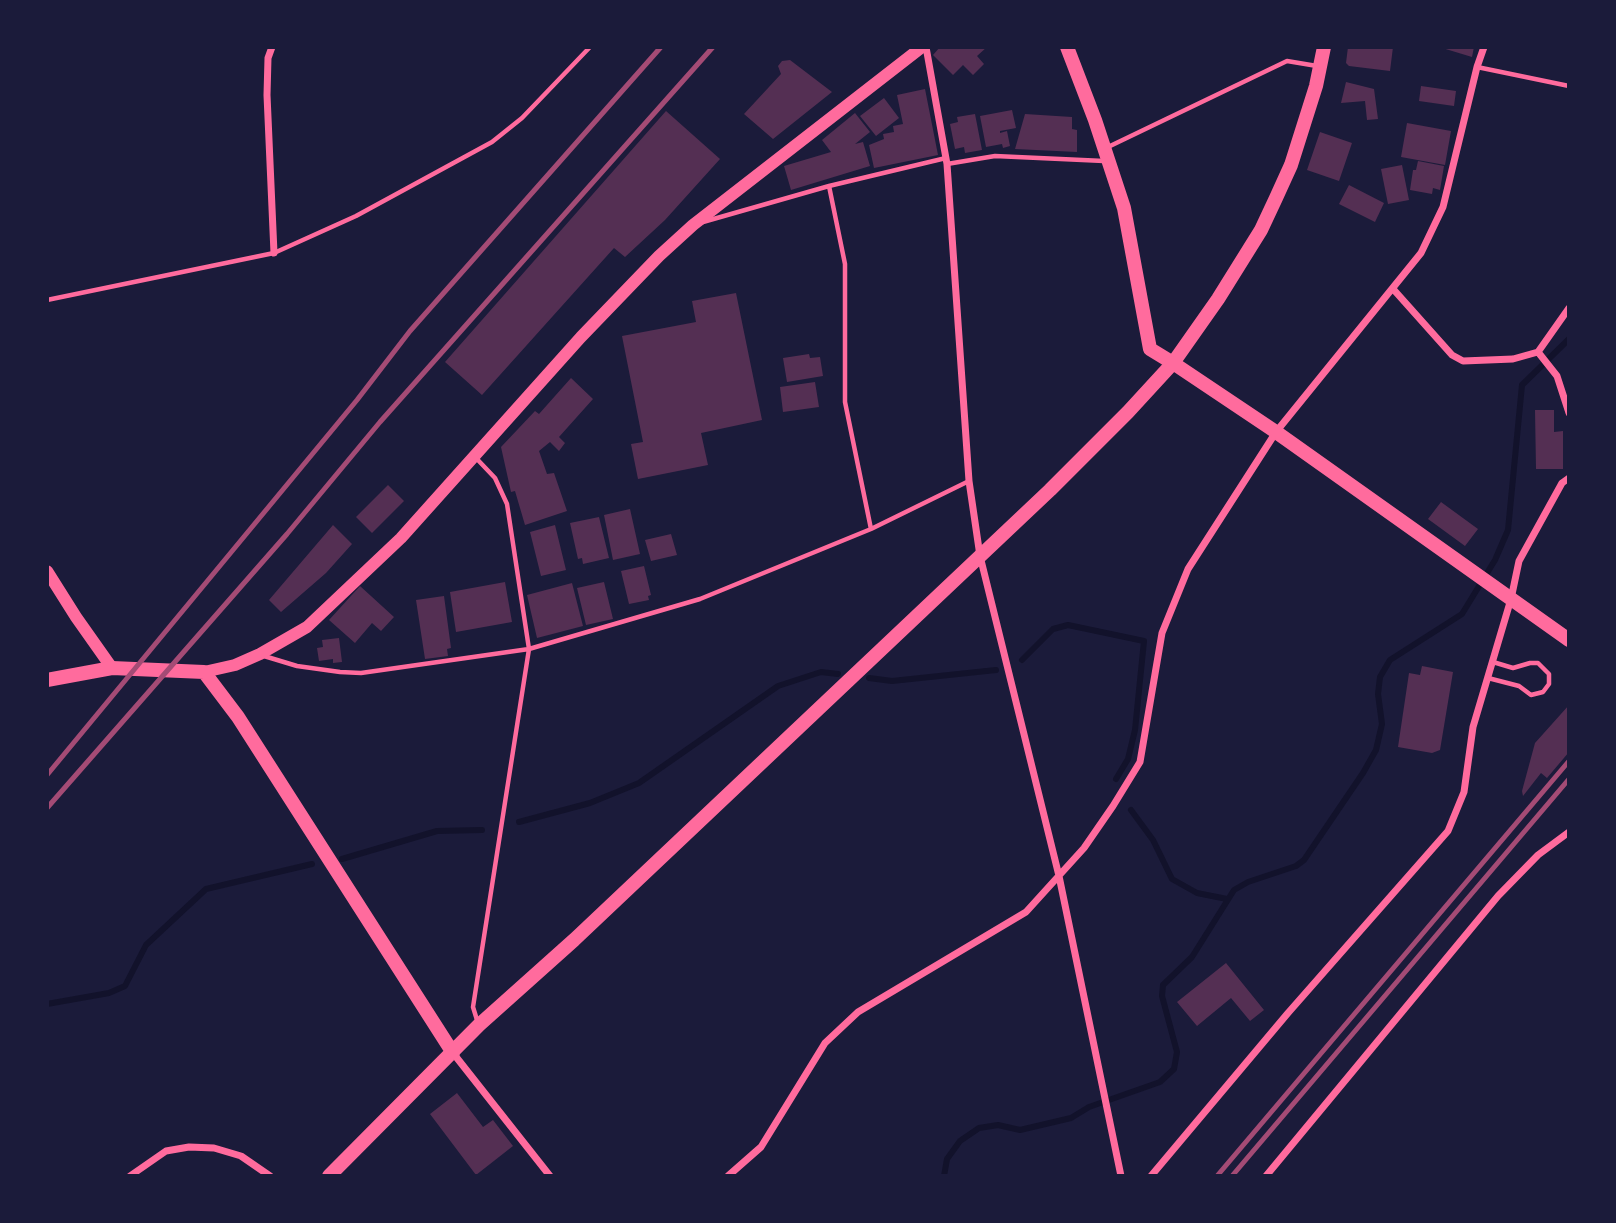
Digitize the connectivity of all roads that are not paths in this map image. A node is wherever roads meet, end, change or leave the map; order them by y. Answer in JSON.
{"nodes":[{"id":1,"x":272,"y":47,"type":"edge"},
{"id":2,"x":590,"y":47,"type":"edge"},
{"id":3,"x":924,"y":47,"type":"edge"},
{"id":4,"x":1067,"y":47,"type":"edge"},
{"id":5,"x":1324,"y":47,"type":"edge"},
{"id":6,"x":1484,"y":47,"type":"edge"},
{"id":7,"x":1320,"y":66,"type":"junction"},
{"id":8,"x":1477,"y":67,"type":"junction"},
{"id":9,"x":1569,"y":86,"type":"edge"},
{"id":10,"x":1106,"y":155,"type":"junction"},
{"id":11,"x":946,"y":161,"type":"junction"},
{"id":12,"x":829,"y":186,"type":"junction"},
{"id":13,"x":693,"y":225,"type":"junction"},
{"id":14,"x":274,"y":253,"type":"junction"},
{"id":15,"x":1394,"y":290,"type":"junction"},
{"id":16,"x":47,"y":300,"type":"edge"},
{"id":17,"x":1569,"y":308,"type":"edge"},
{"id":18,"x":1540,"y":354,"type":"junction"},
{"id":19,"x":1173,"y":363,"type":"junction"},
{"id":20,"x":1569,"y":414,"type":"edge"},
{"id":21,"x":1276,"y":432,"type":"junction"},
{"id":22,"x":473,"y":455,"type":"junction"},
{"id":23,"x":1569,"y":478,"type":"edge"},
{"id":24,"x":969,"y":481,"type":"junction"},
{"id":25,"x":871,"y":529,"type":"junction"},
{"id":26,"x":980,"y":556,"type":"junction"},
{"id":27,"x":47,"y":571,"type":"edge"},
{"id":28,"x":1506,"y":595,"type":"junction"},
{"id":29,"x":1569,"y":640,"type":"edge"},
{"id":30,"x":529,"y":649,"type":"junction"},
{"id":31,"x":260,"y":654,"type":"junction"},
{"id":32,"x":1492,"y":662,"type":"junction"},
{"id":33,"x":112,"y":668,"type":"junction"},
{"id":34,"x":204,"y":672,"type":"junction"},
{"id":35,"x":1487,"y":678,"type":"junction"},
{"id":36,"x":47,"y":680,"type":"edge"},
{"id":37,"x":1569,"y":832,"type":"edge"},
{"id":38,"x":1059,"y":876,"type":"junction"},
{"id":39,"x":479,"y":1025,"type":"junction"},
{"id":40,"x":453,"y":1053,"type":"junction"},
{"id":41,"x":130,"y":1176,"type":"edge"},
{"id":42,"x":270,"y":1176,"type":"edge"},
{"id":43,"x":329,"y":1176,"type":"edge"},
{"id":44,"x":550,"y":1176,"type":"edge"},
{"id":45,"x":728,"y":1176,"type":"edge"},
{"id":46,"x":1121,"y":1176,"type":"edge"},
{"id":47,"x":1151,"y":1176,"type":"edge"},
{"id":48,"x":1266,"y":1176,"type":"edge"}],
"edges":[{"from":1,"to":14,"type":"street"},
{"from":2,"to":14,"type":"lane"},
{"from":3,"to":11,"type":"street"},
{"from":3,"to":13,"type":"street"},
{"from":4,"to":10,"type":"main road"},
{"from":5,"to":7,"type":"main road"},
{"from":6,"to":8,"type":"street"},
{"from":7,"to":10,"type":"lane"},
{"from":7,"to":19,"type":"main road"},
{"from":8,"to":9,"type":"lane"},
{"from":8,"to":15,"type":"street"},
{"from":10,"to":11,"type":"lane"},
{"from":10,"to":19,"type":"main road"},
{"from":11,"to":12,"type":"lane"},
{"from":11,"to":24,"type":"street"},
{"from":12,"to":13,"type":"lane"},
{"from":12,"to":25,"type":"lane"},
{"from":13,"to":22,"type":"street"},
{"from":14,"to":16,"type":"lane"},
{"from":15,"to":18,"type":"street"},
{"from":15,"to":21,"type":"street"},
{"from":17,"to":18,"type":"street"},
{"from":18,"to":20,"type":"street"},
{"from":19,"to":21,"type":"main road"},
{"from":19,"to":26,"type":"main road"},
{"from":21,"to":28,"type":"main road"},
{"from":21,"to":38,"type":"street"},
{"from":22,"to":30,"type":"lane"},
{"from":22,"to":31,"type":"street"},
{"from":23,"to":28,"type":"street"},
{"from":24,"to":25,"type":"lane"},
{"from":24,"to":26,"type":"street"},
{"from":25,"to":30,"type":"lane"},
{"from":26,"to":38,"type":"street"},
{"from":26,"to":39,"type":"main road"},
{"from":27,"to":33,"type":"street"},
{"from":28,"to":29,"type":"main road"},
{"from":28,"to":32,"type":"street"},
{"from":30,"to":31,"type":"lane"},
{"from":30,"to":39,"type":"lane"},
{"from":31,"to":34,"type":"street"},
{"from":32,"to":35,"type":"street"},
{"from":32,"to":35,"type":"lane"},
{"from":33,"to":34,"type":"main road"},
{"from":33,"to":36,"type":"main road"},
{"from":34,"to":40,"type":"main road"},
{"from":35,"to":47,"type":"street"},
{"from":37,"to":48,"type":"street"},
{"from":38,"to":45,"type":"street"},
{"from":38,"to":46,"type":"street"},
{"from":39,"to":40,"type":"main road"},
{"from":40,"to":43,"type":"main road"},
{"from":40,"to":44,"type":"street"},
{"from":41,"to":42,"type":"street"}]}
